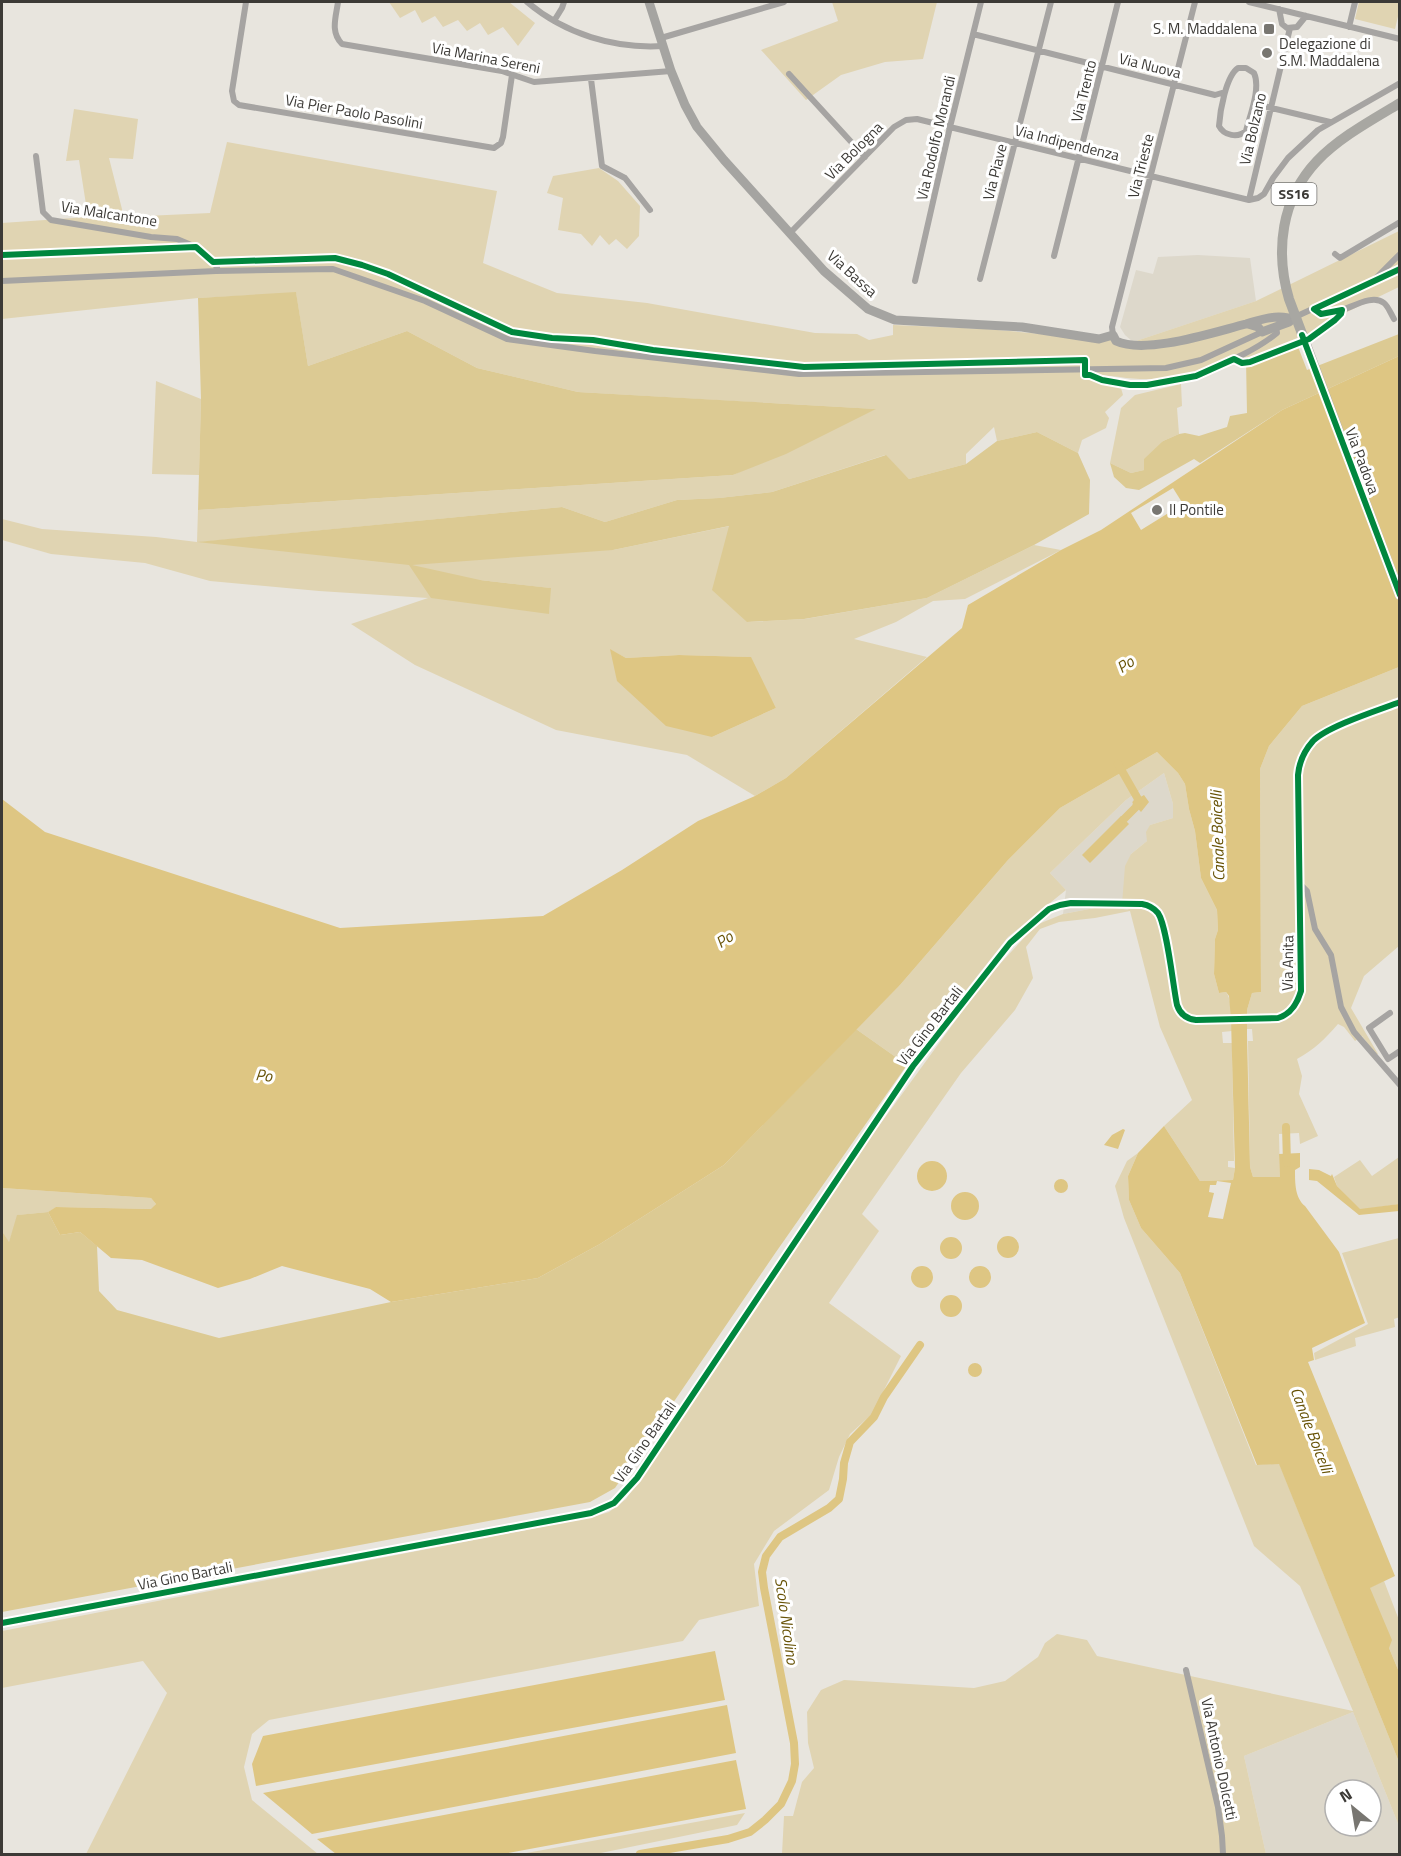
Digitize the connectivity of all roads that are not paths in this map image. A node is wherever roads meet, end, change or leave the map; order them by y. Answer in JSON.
{"nodes":[{"id":1,"x":246,"y":2,"type":"edge"},
{"id":2,"x":338,"y":2,"type":"edge"},
{"id":3,"x":527,"y":2,"type":"edge"},
{"id":4,"x":564,"y":2,"type":"edge"},
{"id":5,"x":649,"y":2,"type":"edge"},
{"id":6,"x":784,"y":2,"type":"edge"},
{"id":7,"x":981,"y":2,"type":"edge"},
{"id":8,"x":1051,"y":2,"type":"edge"},
{"id":9,"x":1118,"y":2,"type":"edge"},
{"id":10,"x":1195,"y":2,"type":"edge"},
{"id":11,"x":1249,"y":2,"type":"edge"},
{"id":12,"x":1355,"y":2,"type":"edge"},
{"id":13,"x":1279,"y":9,"type":"junction"},
{"id":14,"x":1306,"y":16,"type":"junction"},
{"id":15,"x":555,"y":21,"type":"junction"},
{"id":16,"x":1349,"y":27,"type":"junction"},
{"id":17,"x":1290,"y":28,"type":"junction"},
{"id":18,"x":973,"y":34,"type":"junction"},
{"id":19,"x":1400,"y":39,"type":"edge"},
{"id":20,"x":662,"y":42,"type":"junction"},
{"id":21,"x":1038,"y":50,"type":"junction"},
{"id":22,"x":1102,"y":67,"type":"junction"},
{"id":23,"x":671,"y":71,"type":"junction"},
{"id":24,"x":789,"y":74,"type":"dead end"},
{"id":25,"x":513,"y":75,"type":"junction"},
{"id":26,"x":591,"y":79,"type":"junction"},
{"id":27,"x":1400,"y":83,"type":"edge"},
{"id":28,"x":1173,"y":84,"type":"junction"},
{"id":29,"x":1225,"y":92,"type":"junction"},
{"id":30,"x":1215,"y":95,"type":"junction"},
{"id":31,"x":1255,"y":98,"type":"junction"},
{"id":32,"x":1400,"y":103,"type":"edge"},
{"id":33,"x":1222,"y":105,"type":"junction"},
{"id":34,"x":1259,"y":105,"type":"junction"},
{"id":35,"x":1271,"y":107,"type":"junction"},
{"id":36,"x":1251,"y":111,"type":"junction"},
{"id":37,"x":1331,"y":122,"type":"junction"},
{"id":38,"x":950,"y":127,"type":"junction"},
{"id":39,"x":1015,"y":142,"type":"junction"},
{"id":40,"x":36,"y":156,"type":"dead end"},
{"id":41,"x":865,"y":157,"type":"junction"},
{"id":42,"x":1079,"y":158,"type":"junction"},
{"id":43,"x":1151,"y":176,"type":"junction"},
{"id":44,"x":1249,"y":200,"type":"junction"},
{"id":45,"x":650,"y":210,"type":"dead end"},
{"id":46,"x":1400,"y":222,"type":"edge"},
{"id":47,"x":790,"y":233,"type":"junction"},
{"id":48,"x":1335,"y":254,"type":"dead end"},
{"id":49,"x":1400,"y":254,"type":"edge"},
{"id":50,"x":1054,"y":256,"type":"dead end"},
{"id":51,"x":1400,"y":269,"type":"edge"},
{"id":52,"x":216,"y":271,"type":"junction"},
{"id":53,"x":980,"y":279,"type":"dead end"},
{"id":54,"x":2,"y":281,"type":"edge"},
{"id":55,"x":915,"y":281,"type":"dead end"},
{"id":56,"x":1374,"y":281,"type":"junction"},
{"id":57,"x":1314,"y":309,"type":"junction"},
{"id":58,"x":1291,"y":317,"type":"junction"},
{"id":59,"x":1270,"y":318,"type":"junction"},
{"id":60,"x":1394,"y":319,"type":"dead end"},
{"id":61,"x":1245,"y":324,"type":"junction"},
{"id":62,"x":1276,"y":327,"type":"junction"},
{"id":63,"x":1262,"y":333,"type":"junction"},
{"id":64,"x":1113,"y":335,"type":"junction"},
{"id":65,"x":1090,"y":370,"type":"junction"},
{"id":66,"x":1400,"y":595,"type":"edge"},
{"id":67,"x":1400,"y":702,"type":"edge"},
{"id":68,"x":1299,"y":883,"type":"junction"},
{"id":69,"x":1071,"y":903,"type":"joint"},
{"id":70,"x":1390,"y":1013,"type":"dead end"},
{"id":71,"x":1400,"y":1051,"type":"edge"},
{"id":72,"x":1388,"y":1059,"type":"junction"},
{"id":73,"x":1381,"y":1064,"type":"junction"},
{"id":74,"x":913,"y":1066,"type":"dead end"},
{"id":75,"x":1400,"y":1085,"type":"edge"},
{"id":76,"x":1186,"y":1670,"type":"dead end"},
{"id":77,"x":1222,"y":1854,"type":"edge"}],
"edges":[{"from":1,"to":25,"type":"street","name":"Via Pier Paolo Pasolini"},
{"from":2,"to":25,"type":"street","name":"Via Marina Sereni"},
{"from":3,"to":15,"type":"street"},
{"from":4,"to":15,"type":"street"},
{"from":5,"to":20,"type":"street","name":"Via Bassa"},
{"from":6,"to":20,"type":"street"},
{"from":7,"to":18,"type":"street","name":"Via Rodolfo Morandi"},
{"from":8,"to":21,"type":"street","name":"Via Piave"},
{"from":9,"to":22,"type":"street","name":"Via Trento"},
{"from":10,"to":28,"type":"street","name":"Via Trieste"},
{"from":11,"to":13,"type":"street"},
{"from":12,"to":16,"type":"street"},
{"from":13,"to":14,"type":"street"},
{"from":13,"to":17,"type":"street"},
{"from":14,"to":16,"type":"street"},
{"from":14,"to":17,"type":"street"},
{"from":15,"to":20,"type":"street"},
{"from":16,"to":19,"type":"street"},
{"from":17,"to":35,"type":"street","name":"Via Bolzano"},
{"from":18,"to":21,"type":"street","name":"Via Nuova"},
{"from":18,"to":38,"type":"street","name":"Via Rodolfo Morandi"},
{"from":20,"to":23,"type":"street","name":"Via Bassa"},
{"from":21,"to":22,"type":"street","name":"Via Nuova"},
{"from":21,"to":39,"type":"street","name":"Via Piave"},
{"from":22,"to":28,"type":"street","name":"Via Nuova"},
{"from":22,"to":42,"type":"street","name":"Via Trento"},
{"from":23,"to":26,"type":"street","name":"Via Marina Sereni"},
{"from":23,"to":47,"type":"street","name":"Via Bassa"},
{"from":24,"to":41,"type":"street"},
{"from":25,"to":26,"type":"street","name":"Via Marina Sereni"},
{"from":26,"to":45,"type":"street"},
{"from":27,"to":37,"type":"street"},
{"from":28,"to":30,"type":"street","name":"Via Nuova"},
{"from":28,"to":43,"type":"street","name":"Via Trieste"},
{"from":29,"to":30,"type":"street"},
{"from":29,"to":31,"type":"street"},
{"from":29,"to":33,"type":"street"},
{"from":30,"to":33,"type":"street"},
{"from":31,"to":34,"type":"street"},
{"from":31,"to":36,"type":"street"},
{"from":32,"to":58,"type":"main road","number":"SS16"},
{"from":33,"to":36,"type":"street"},
{"from":34,"to":35,"type":"street"},
{"from":34,"to":36,"type":"street"},
{"from":35,"to":37,"type":"street"},
{"from":35,"to":44,"type":"street","name":"Via Bolzano"},
{"from":37,"to":44,"type":"street"},
{"from":38,"to":39,"type":"street","name":"Via Indipendenza"},
{"from":38,"to":41,"type":"street","name":"Via Bologna"},
{"from":38,"to":55,"type":"street","name":"Via Rodolfo Morandi"},
{"from":39,"to":42,"type":"street","name":"Via Indipendenza"},
{"from":39,"to":53,"type":"street","name":"Via Piave"},
{"from":40,"to":52,"type":"street","name":"Via Malcantone"},
{"from":41,"to":47,"type":"street","name":"Via Bologna"},
{"from":42,"to":43,"type":"street","name":"Via Indipendenza"},
{"from":42,"to":50,"type":"street","name":"Via Trento"},
{"from":43,"to":44,"type":"street","name":"Via Indipendenza"},
{"from":43,"to":64,"type":"street","name":"Via Trieste"},
{"from":46,"to":48,"type":"street"},
{"from":47,"to":64,"type":"street","name":"Via Bassa"},
{"from":49,"to":56,"type":"street"},
{"from":51,"to":56,"type":"street"},
{"from":52,"to":54,"type":"street"},
{"from":52,"to":65,"type":"street"},
{"from":56,"to":57,"type":"street"},
{"from":57,"to":58,"type":"street"},
{"from":57,"to":60,"type":"street"},
{"from":58,"to":59,"type":"street","name":"Via Bassa"},
{"from":58,"to":62,"type":"street"},
{"from":58,"to":66,"type":"main road","name":"Via Padova","number":"SS16"},
{"from":59,"to":61,"type":"street","name":"Via Bassa"},
{"from":59,"to":62,"type":"street"},
{"from":61,"to":63,"type":"street"},
{"from":61,"to":64,"type":"street","name":"Via Bassa"},
{"from":62,"to":63,"type":"street"},
{"from":62,"to":65,"type":"street"},
{"from":63,"to":65,"type":"street"},
{"from":67,"to":68,"type":"street","name":"Via Anita"},
{"from":68,"to":69,"type":"street","name":"Via Anita"},
{"from":68,"to":73,"type":"street"},
{"from":69,"to":74,"type":"street","name":"Via Gino Bartali"},
{"from":70,"to":72,"type":"street"},
{"from":71,"to":72,"type":"street"},
{"from":72,"to":73,"type":"street"},
{"from":73,"to":75,"type":"street"},
{"from":76,"to":77,"type":"street","name":"Via Antonio Dolcetti"}]}
